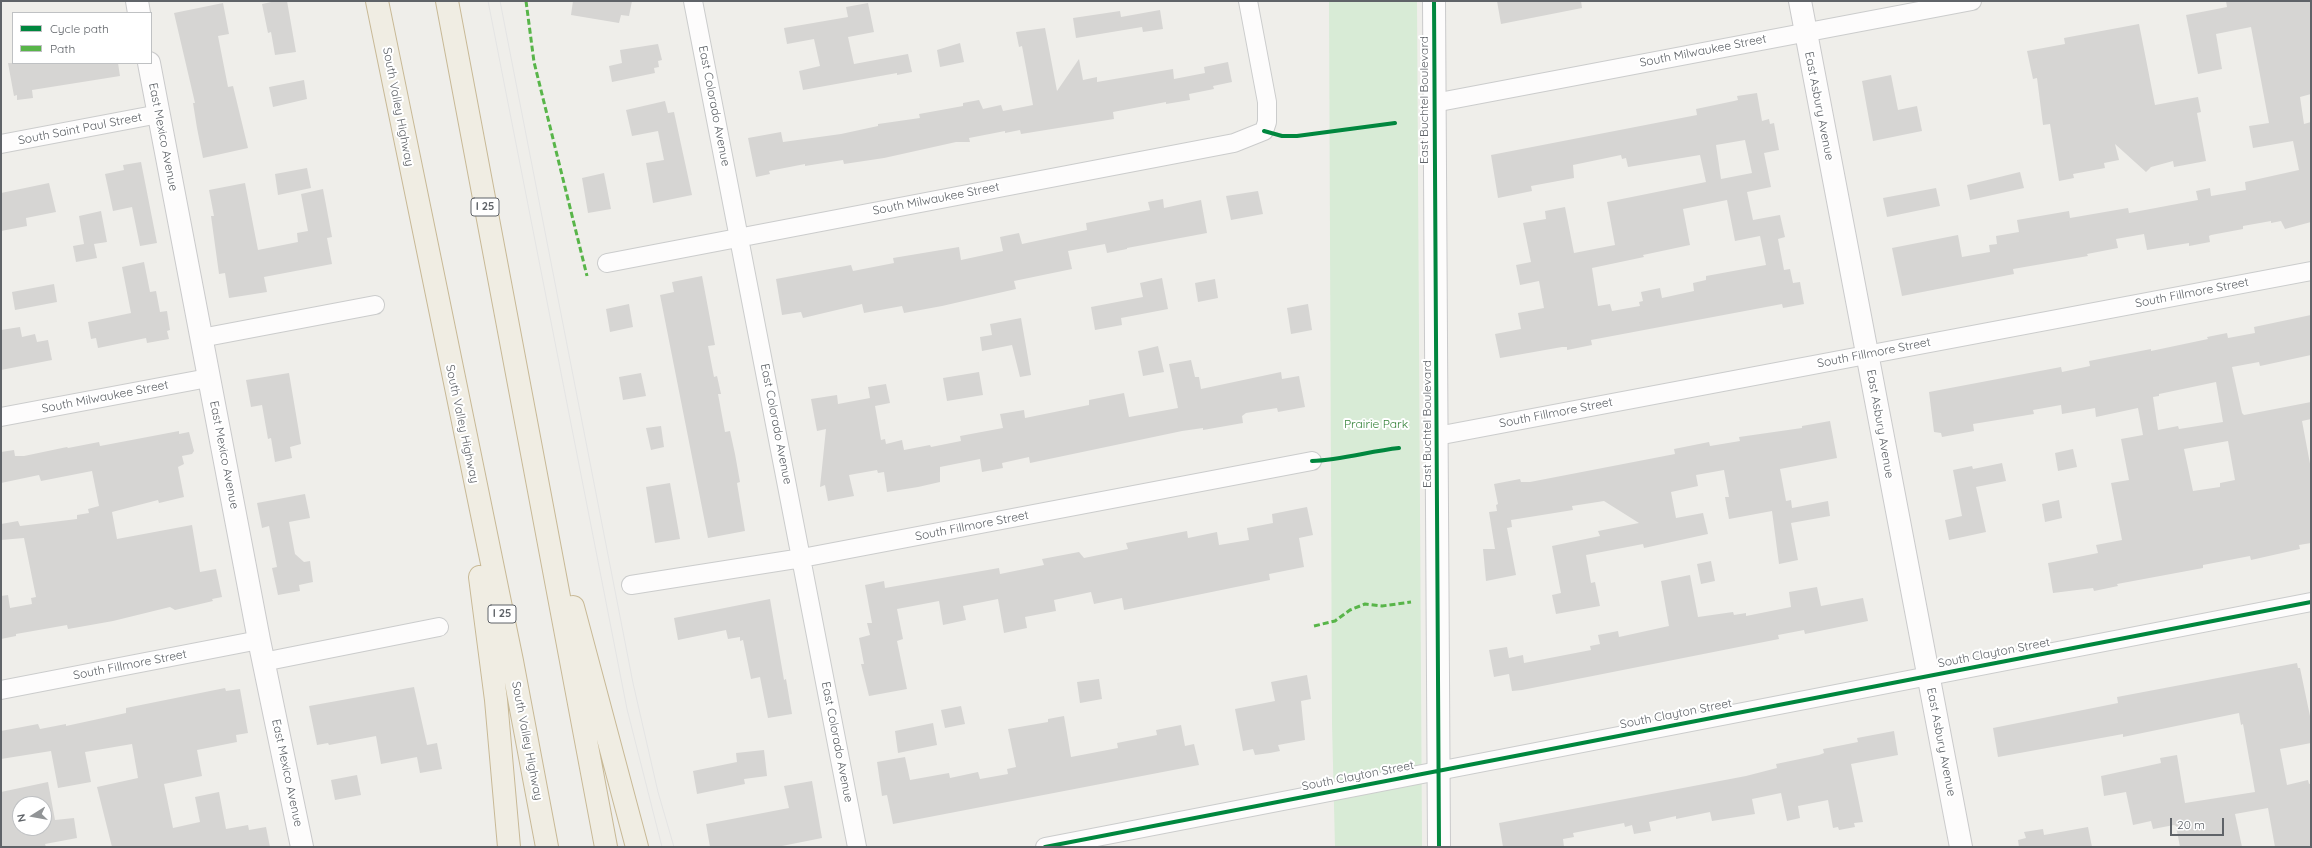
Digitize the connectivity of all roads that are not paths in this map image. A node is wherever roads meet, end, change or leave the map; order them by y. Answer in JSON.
{"nodes":[{"id":1,"x":137,"y":1,"type":"edge"},
{"id":2,"x":377,"y":1,"type":"edge"},
{"id":3,"x":447,"y":1,"type":"edge"},
{"id":4,"x":693,"y":1,"type":"edge"},
{"id":5,"x":1248,"y":1,"type":"edge"},
{"id":6,"x":1434,"y":1,"type":"edge"},
{"id":7,"x":1800,"y":1,"type":"edge"},
{"id":8,"x":1972,"y":1,"type":"edge"},
{"id":9,"x":139,"y":12,"type":"edge"},
{"id":10,"x":1806,"y":32,"type":"junction"},
{"id":11,"x":149,"y":64,"type":"edge"},
{"id":12,"x":1434,"y":103,"type":"junction"},
{"id":13,"x":159,"y":114,"type":"junction"},
{"id":14,"x":1,"y":144,"type":"edge"},
{"id":15,"x":740,"y":236,"type":"junction"},
{"id":16,"x":607,"y":263,"type":"dead end"},
{"id":17,"x":2311,"y":270,"type":"edge"},
{"id":18,"x":375,"y":305,"type":"dead end"},
{"id":19,"x":201,"y":338,"type":"junction"},
{"id":20,"x":1867,"y":354,"type":"junction"},
{"id":21,"x":208,"y":378,"type":"junction"},
{"id":22,"x":453,"y":382,"type":"junction"},
{"id":23,"x":523,"y":412,"type":"junction"},
{"id":24,"x":1,"y":417,"type":"edge"},
{"id":25,"x":1437,"y":436,"type":"junction"},
{"id":26,"x":1312,"y":462,"type":"dead end"},
{"id":27,"x":802,"y":558,"type":"junction"},
{"id":28,"x":631,"y":585,"type":"dead end"},
{"id":29,"x":2311,"y":602,"type":"edge"},
{"id":30,"x":439,"y":628,"type":"dead end"},
{"id":31,"x":259,"y":640,"type":"junction"},
{"id":32,"x":263,"y":662,"type":"junction"},
{"id":33,"x":1929,"y":676,"type":"junction"},
{"id":34,"x":1,"y":690,"type":"edge"},
{"id":35,"x":1439,"y":771,"type":"junction"},
{"id":36,"x":302,"y":847,"type":"edge"},
{"id":37,"x":509,"y":847,"type":"edge"},
{"id":38,"x":547,"y":847,"type":"edge"},
{"id":39,"x":606,"y":847,"type":"edge"},
{"id":40,"x":637,"y":847,"type":"edge"},
{"id":41,"x":857,"y":847,"type":"edge"},
{"id":42,"x":1045,"y":847,"type":"edge"},
{"id":43,"x":1439,"y":847,"type":"edge"},
{"id":44,"x":1961,"y":847,"type":"edge"}],
"edges":[{"from":1,"to":9,"type":"street"},
{"from":2,"to":22,"type":"highway","name":"South Valley Highway","number":"I 25"},
{"from":3,"to":23,"type":"highway","number":"I 25"},
{"from":4,"to":15,"type":"street","name":"East Colorado Avenue"},
{"from":5,"to":15,"type":"street","name":"South Milwaukee Street"},
{"from":6,"to":12,"type":"street","name":"East Buchtel Boulevard"},
{"from":7,"to":10,"type":"street","name":"East Asbury Avenue"},
{"from":8,"to":10,"type":"street","name":"South Milwaukee Street"},
{"from":10,"to":12,"type":"street","name":"South Milwaukee Street"},
{"from":10,"to":20,"type":"street","name":"East Asbury Avenue"},
{"from":11,"to":13,"type":"street","name":"East Mexico Avenue"},
{"from":12,"to":25,"type":"street","name":"East Buchtel Boulevard"},
{"from":13,"to":14,"type":"street","name":"South Saint Paul Street"},
{"from":13,"to":19,"type":"street","name":"East Mexico Avenue"},
{"from":15,"to":16,"type":"street","name":"South Milwaukee Street"},
{"from":15,"to":27,"type":"street","name":"East Colorado Avenue"},
{"from":17,"to":20,"type":"street","name":"South Fillmore Street"},
{"from":18,"to":19,"type":"street"},
{"from":19,"to":21,"type":"street","name":"East Mexico Avenue"},
{"from":20,"to":25,"type":"street","name":"South Fillmore Street"},
{"from":20,"to":33,"type":"street","name":"East Asbury Avenue"},
{"from":21,"to":24,"type":"street","name":"South Milwaukee Street"},
{"from":21,"to":31,"type":"street","name":"East Mexico Avenue"},
{"from":22,"to":37,"type":"highway"},
{"from":22,"to":38,"type":"highway","name":"South Valley Highway","number":"I 25"},
{"from":23,"to":39,"type":"highway","number":"I 25"},
{"from":23,"to":40,"type":"highway"},
{"from":25,"to":35,"type":"street","name":"East Buchtel Boulevard"},
{"from":26,"to":27,"type":"street","name":"South Fillmore Street"},
{"from":27,"to":28,"type":"street","name":"South Fillmore Street"},
{"from":27,"to":41,"type":"street","name":"East Colorado Avenue"},
{"from":29,"to":33,"type":"street","name":"South Clayton Street"},
{"from":30,"to":32,"type":"street"},
{"from":31,"to":32,"type":"street","name":"East Mexico Avenue"},
{"from":31,"to":34,"type":"street","name":"South Fillmore Street"},
{"from":32,"to":36,"type":"street","name":"East Mexico Avenue"},
{"from":33,"to":35,"type":"street","name":"South Clayton Street"},
{"from":33,"to":44,"type":"street","name":"East Asbury Avenue"},
{"from":35,"to":42,"type":"street","name":"South Clayton Street"},
{"from":35,"to":43,"type":"street","name":"East Buchtel Boulevard"}]}
